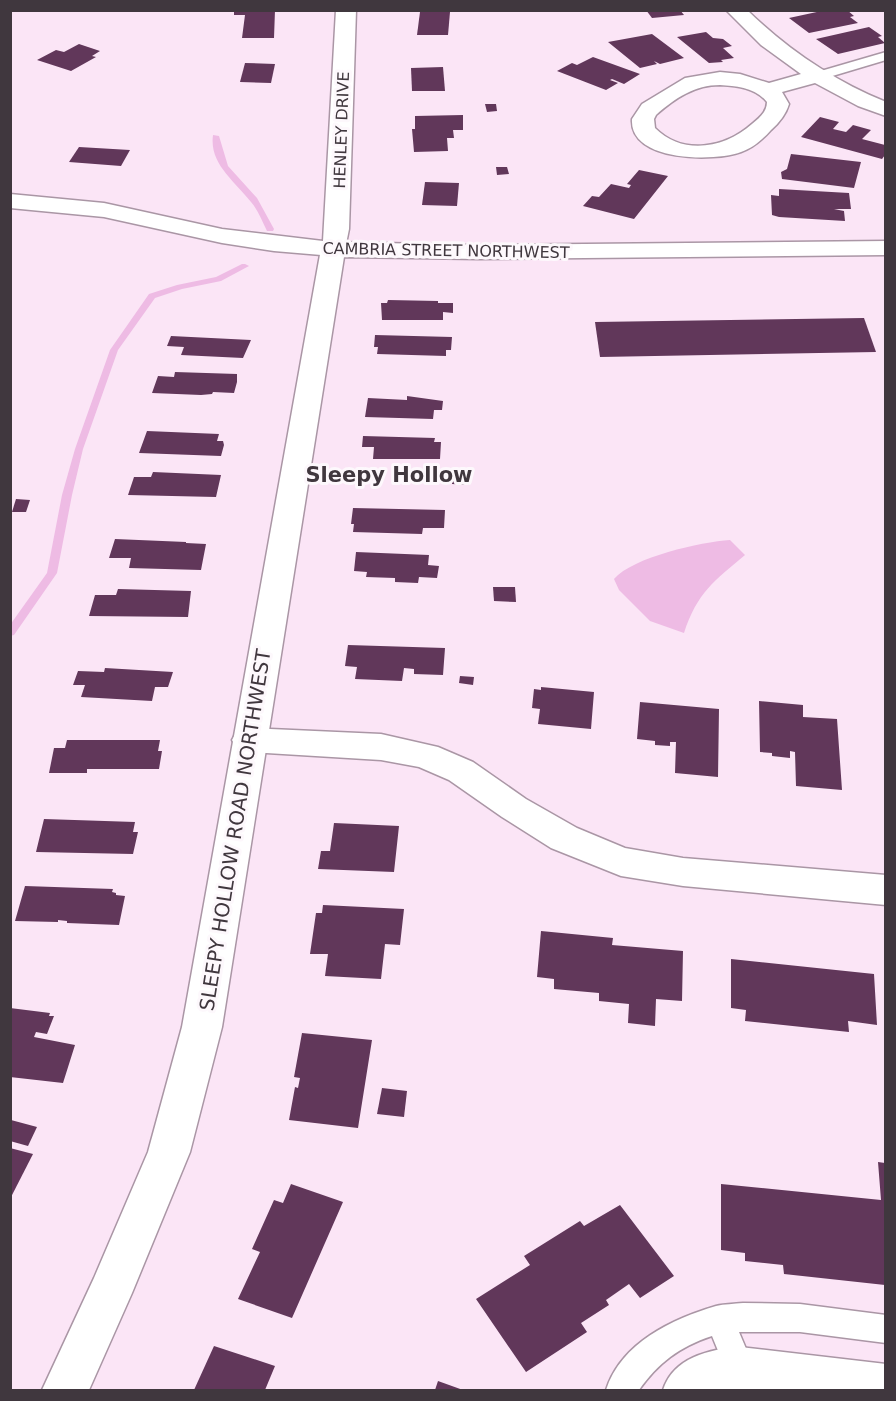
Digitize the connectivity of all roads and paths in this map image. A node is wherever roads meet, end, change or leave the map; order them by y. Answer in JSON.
{"nodes":[{"id":1,"x":346,"y":10,"type":"edge"},
{"id":2,"x":735,"y":10,"type":"edge"},
{"id":3,"x":885,"y":56,"type":"edge"},
{"id":4,"x":819,"y":76,"type":"junction"},
{"id":5,"x":767,"y":90,"type":"junction"},
{"id":6,"x":885,"y":110,"type":"edge"},
{"id":7,"x":10,"y":201,"type":"edge"},
{"id":8,"x":885,"y":248,"type":"edge"},
{"id":9,"x":333,"y":249,"type":"junction"},
{"id":10,"x":249,"y":740,"type":"junction"},
{"id":11,"x":885,"y":890,"type":"edge"},
{"id":12,"x":719,"y":1319,"type":"junction"},
{"id":13,"x":885,"y":1329,"type":"edge"},
{"id":14,"x":740,"y":1370,"type":"junction"},
{"id":15,"x":885,"y":1387,"type":"edge"},
{"id":16,"x":65,"y":1390,"type":"edge"},
{"id":17,"x":621,"y":1390,"type":"edge"},
{"id":18,"x":686,"y":1390,"type":"edge"}],
"edges":[{"from":1,"to":9,"type":"street","name":"HENLEY DRIVE"},
{"from":2,"to":4,"type":"street"},
{"from":3,"to":4,"type":"lane"},
{"from":4,"to":5,"type":"street"},
{"from":4,"to":6,"type":"street"},
{"from":5,"to":5,"type":"street"},
{"from":7,"to":9,"type":"street","name":"CAMBRIA STREET NORTHWEST"},
{"from":8,"to":9,"type":"street","name":"CAMBRIA STREET NORTHWEST"},
{"from":9,"to":10,"type":"street","name":"SLEEPY HOLLOW ROAD NORTHWEST"},
{"from":10,"to":11,"type":"street"},
{"from":10,"to":16,"type":"street","name":"SLEEPY HOLLOW ROAD NORTHWEST"},
{"from":12,"to":13,"type":"lane"},
{"from":12,"to":14,"type":"lane"},
{"from":12,"to":17,"type":"lane"},
{"from":14,"to":15,"type":"street"},
{"from":14,"to":18,"type":"street"}]}
